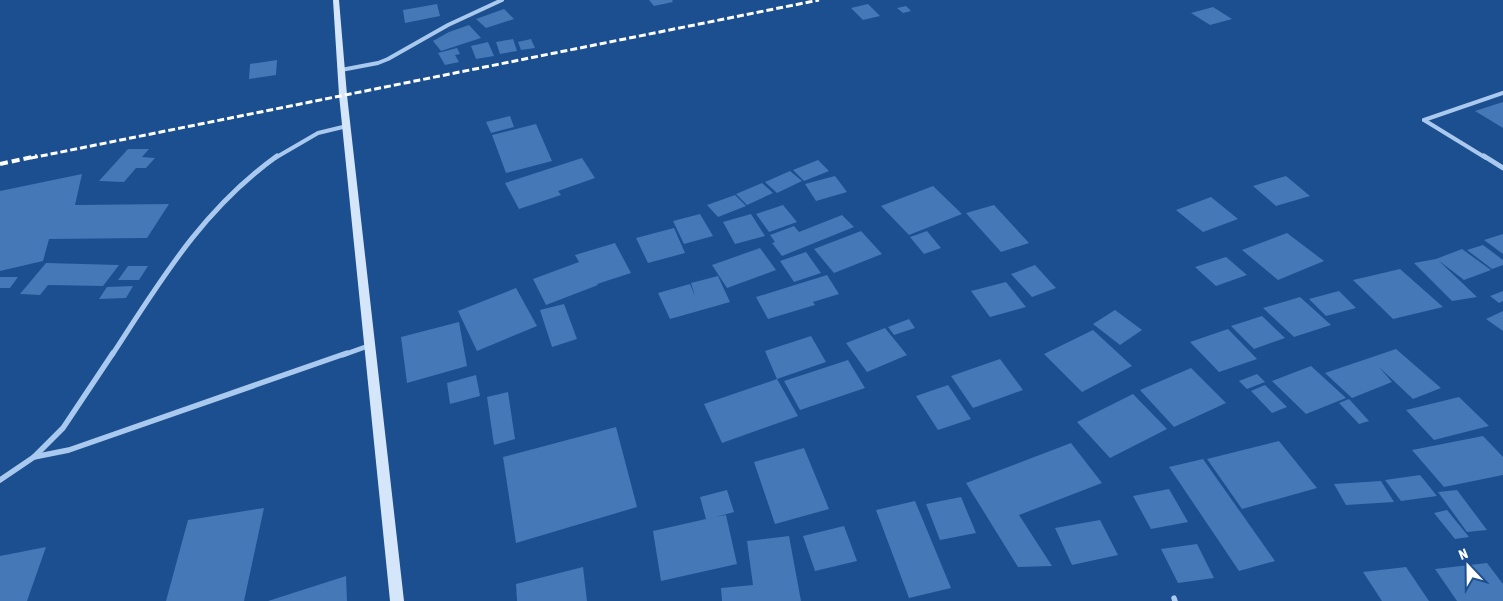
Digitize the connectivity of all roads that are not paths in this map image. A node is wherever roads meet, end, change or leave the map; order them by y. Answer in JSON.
{"nodes":[{"id":1,"x":336,"y":0,"type":"edge"},
{"id":2,"x":502,"y":0,"type":"edge"},
{"id":3,"x":341,"y":70,"type":"junction"},
{"id":4,"x":1503,"y":93,"type":"edge"},
{"id":5,"x":346,"y":126,"type":"junction"},
{"id":6,"x":1503,"y":168,"type":"edge"},
{"id":7,"x":368,"y":346,"type":"junction"},
{"id":8,"x":34,"y":457,"type":"junction"},
{"id":9,"x":0,"y":480,"type":"edge"},
{"id":10,"x":397,"y":601,"type":"edge"}],
"edges":[{"from":1,"to":3,"type":"street"},
{"from":2,"to":3,"type":"street"},
{"from":3,"to":5,"type":"street"},
{"from":4,"to":6,"type":"street"},
{"from":5,"to":7,"type":"street"},
{"from":5,"to":8,"type":"street"},
{"from":7,"to":8,"type":"street"},
{"from":7,"to":10,"type":"street"},
{"from":8,"to":9,"type":"street"}]}
